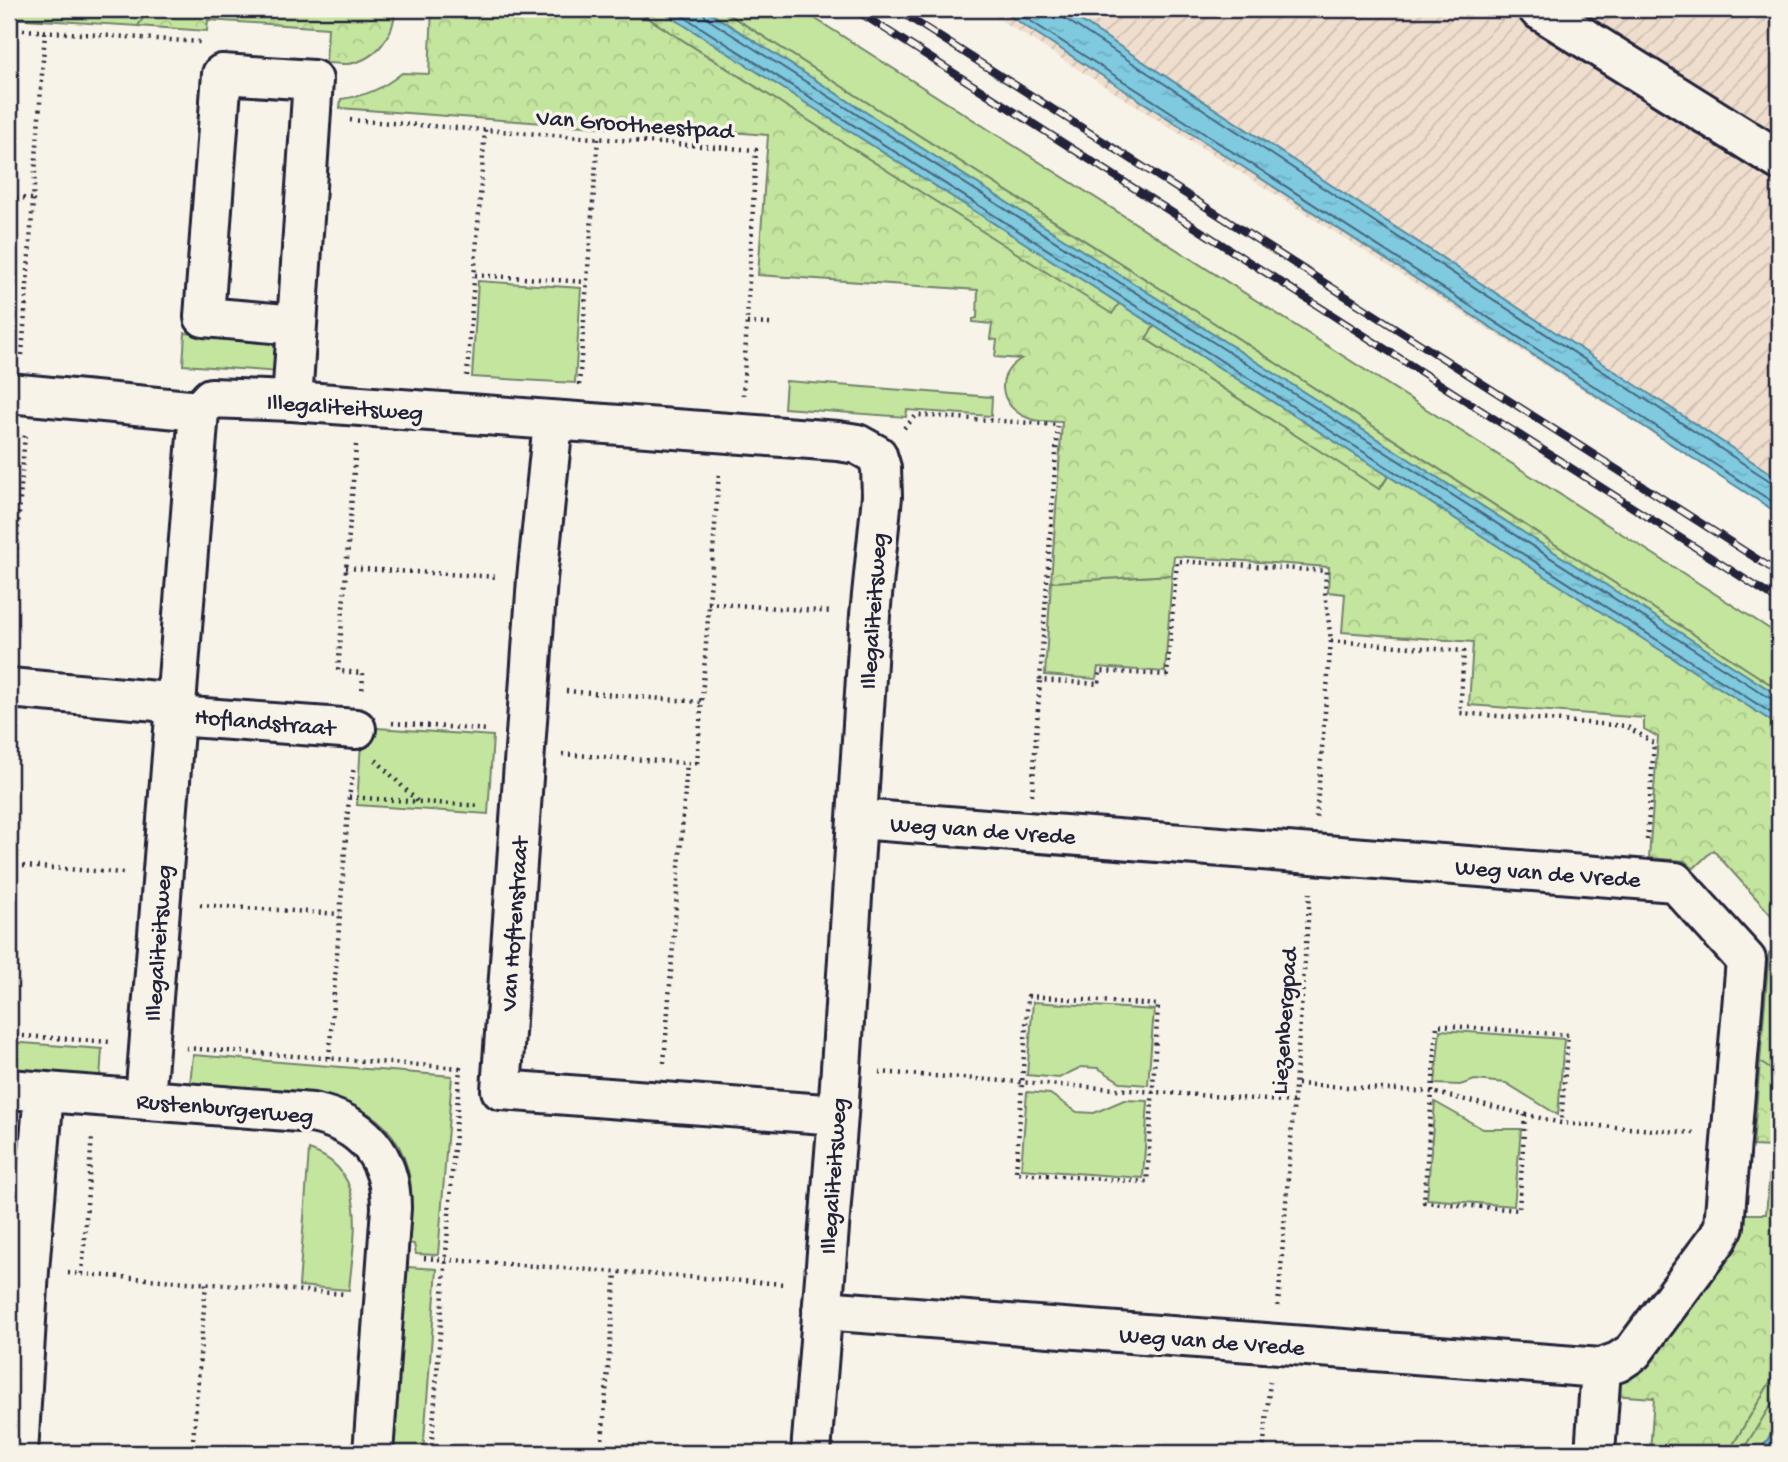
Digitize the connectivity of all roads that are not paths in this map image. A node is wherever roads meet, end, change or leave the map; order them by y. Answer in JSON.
{"nodes":[{"id":1,"x":1538,"y":9,"type":"edge"},
{"id":2,"x":1779,"y":160,"type":"edge"},
{"id":3,"x":297,"y":325,"type":"junction"},
{"id":4,"x":19,"y":394,"type":"edge"},
{"id":5,"x":292,"y":401,"type":"junction"},
{"id":6,"x":199,"y":411,"type":"junction"},
{"id":7,"x":565,"y":423,"type":"junction"},
{"id":8,"x":9,"y":688,"type":"edge"},
{"id":9,"x":175,"y":710,"type":"junction"},
{"id":10,"x":372,"y":737,"type":"road end"},
{"id":11,"x":858,"y":819,"type":"junction"},
{"id":12,"x":26,"y":1090,"type":"edge"},
{"id":13,"x":145,"y":1100,"type":"junction"},
{"id":14,"x":838,"y":1115,"type":"junction"},
{"id":15,"x":823,"y":1298,"type":"junction"},
{"id":16,"x":1601,"y":1368,"type":"junction"},
{"id":17,"x":18,"y":1453,"type":"edge"},
{"id":18,"x":373,"y":1453,"type":"edge"},
{"id":19,"x":811,"y":1453,"type":"edge"},
{"id":20,"x":1595,"y":1453,"type":"edge"}],
"edges":[{"from":1,"to":2,"type":"street"},
{"from":3,"to":3,"type":"street"},
{"from":3,"to":5,"type":"street"},
{"from":4,"to":6,"type":"street","name":"Illegaliteitsweg"},
{"from":5,"to":6,"type":"street","name":"Illegaliteitsweg"},
{"from":5,"to":7,"type":"street","name":"Illegaliteitsweg"},
{"from":6,"to":9,"type":"street","name":"Illegaliteitsweg"},
{"from":7,"to":11,"type":"street","name":"Illegaliteitsweg"},
{"from":7,"to":14,"type":"street","name":"Van Hoftenstraat"},
{"from":8,"to":9,"type":"street","name":"Hoflandstraat"},
{"from":9,"to":10,"type":"street","name":"Hoflandstraat"},
{"from":9,"to":13,"type":"street","name":"Illegaliteitsweg"},
{"from":11,"to":14,"type":"street","name":"Illegaliteitsweg"},
{"from":11,"to":16,"type":"street","name":"Weg van de Vrede"},
{"from":12,"to":13,"type":"street","name":"Rustenburgerweg"},
{"from":12,"to":17,"type":"street"},
{"from":13,"to":18,"type":"street","name":"Rustenburgerweg"},
{"from":14,"to":15,"type":"street","name":"Illegaliteitsweg"},
{"from":15,"to":16,"type":"street","name":"Weg van de Vrede"},
{"from":15,"to":19,"type":"street","name":"Illegaliteitsweg"},
{"from":16,"to":20,"type":"street"}]}
